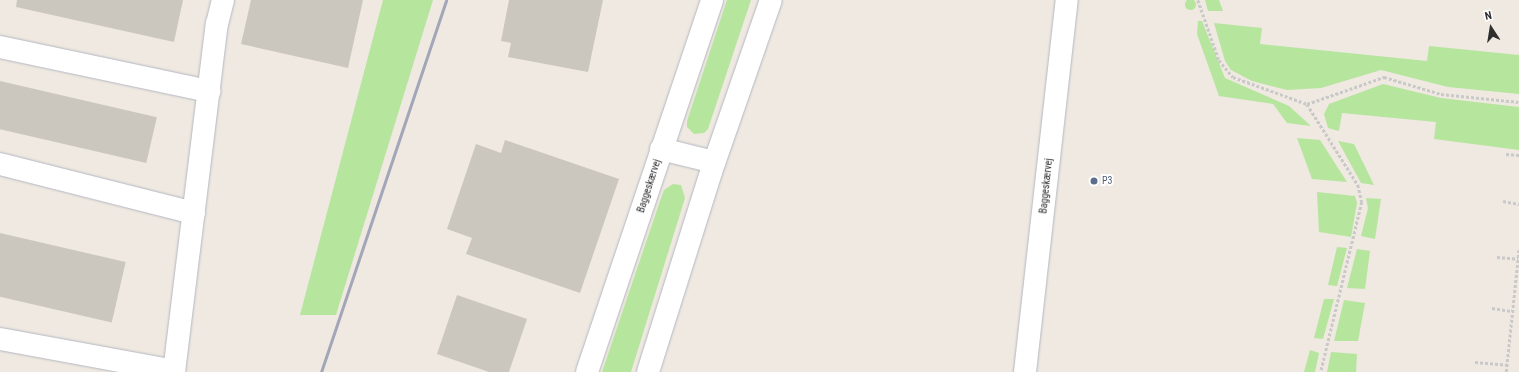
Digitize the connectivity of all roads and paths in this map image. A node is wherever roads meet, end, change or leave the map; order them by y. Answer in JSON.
{"nodes":[{"id":1,"x":223,"y":0,"type":"edge"},
{"id":2,"x":712,"y":0,"type":"edge"},
{"id":3,"x":771,"y":0,"type":"edge"},
{"id":4,"x":1067,"y":0,"type":"edge"},
{"id":5,"x":1198,"y":0,"type":"edge"},
{"id":6,"x":0,"y":46,"type":"edge"},
{"id":7,"x":209,"y":91,"type":"junction"},
{"id":8,"x":1519,"y":102,"type":"edge"},
{"id":9,"x":1307,"y":104,"type":"junction"},
{"id":10,"x":661,"y":149,"type":"junction"},
{"id":11,"x":1506,"y":154,"type":"dead end"},
{"id":12,"x":1519,"y":156,"type":"edge"},
{"id":13,"x":714,"y":162,"type":"junction"},
{"id":14,"x":0,"y":164,"type":"edge"},
{"id":15,"x":1503,"y":201,"type":"dead end"},
{"id":16,"x":1519,"y":204,"type":"edge"},
{"id":17,"x":194,"y":213,"type":"junction"},
{"id":18,"x":1519,"y":249,"type":"edge"},
{"id":19,"x":1497,"y":257,"type":"dead end"},
{"id":20,"x":1518,"y":259,"type":"junction"},
{"id":21,"x":1492,"y":308,"type":"dead end"},
{"id":22,"x":1512,"y":311,"type":"junction"},
{"id":23,"x":0,"y":339,"type":"edge"},
{"id":24,"x":1475,"y":362,"type":"dead end"},
{"id":25,"x":1507,"y":365,"type":"junction"},
{"id":26,"x":174,"y":372,"type":"edge"},
{"id":27,"x":587,"y":372,"type":"edge"},
{"id":28,"x":648,"y":372,"type":"edge"},
{"id":29,"x":1026,"y":372,"type":"edge"},
{"id":30,"x":1321,"y":372,"type":"edge"},
{"id":31,"x":1506,"y":372,"type":"edge"}],
"edges":[{"from":1,"to":7,"type":"street"},
{"from":2,"to":10,"type":"street","name":"Baggeskærvej"},
{"from":3,"to":13,"type":"street"},
{"from":4,"to":29,"type":"street","name":"Baggeskærvej"},
{"from":5,"to":9,"type":"path"},
{"from":6,"to":7,"type":"street"},
{"from":7,"to":17,"type":"street"},
{"from":8,"to":9,"type":"path"},
{"from":9,"to":30,"type":"path"},
{"from":10,"to":13,"type":"street"},
{"from":10,"to":27,"type":"street","name":"Baggeskærvej"},
{"from":11,"to":12,"type":"path"},
{"from":13,"to":28,"type":"street"},
{"from":14,"to":17,"type":"street"},
{"from":15,"to":16,"type":"path"},
{"from":17,"to":26,"type":"street"},
{"from":18,"to":20,"type":"path"},
{"from":19,"to":20,"type":"path"},
{"from":20,"to":22,"type":"path"},
{"from":21,"to":22,"type":"path"},
{"from":22,"to":25,"type":"path"},
{"from":23,"to":26,"type":"street"},
{"from":24,"to":25,"type":"path"},
{"from":25,"to":31,"type":"path"}]}
